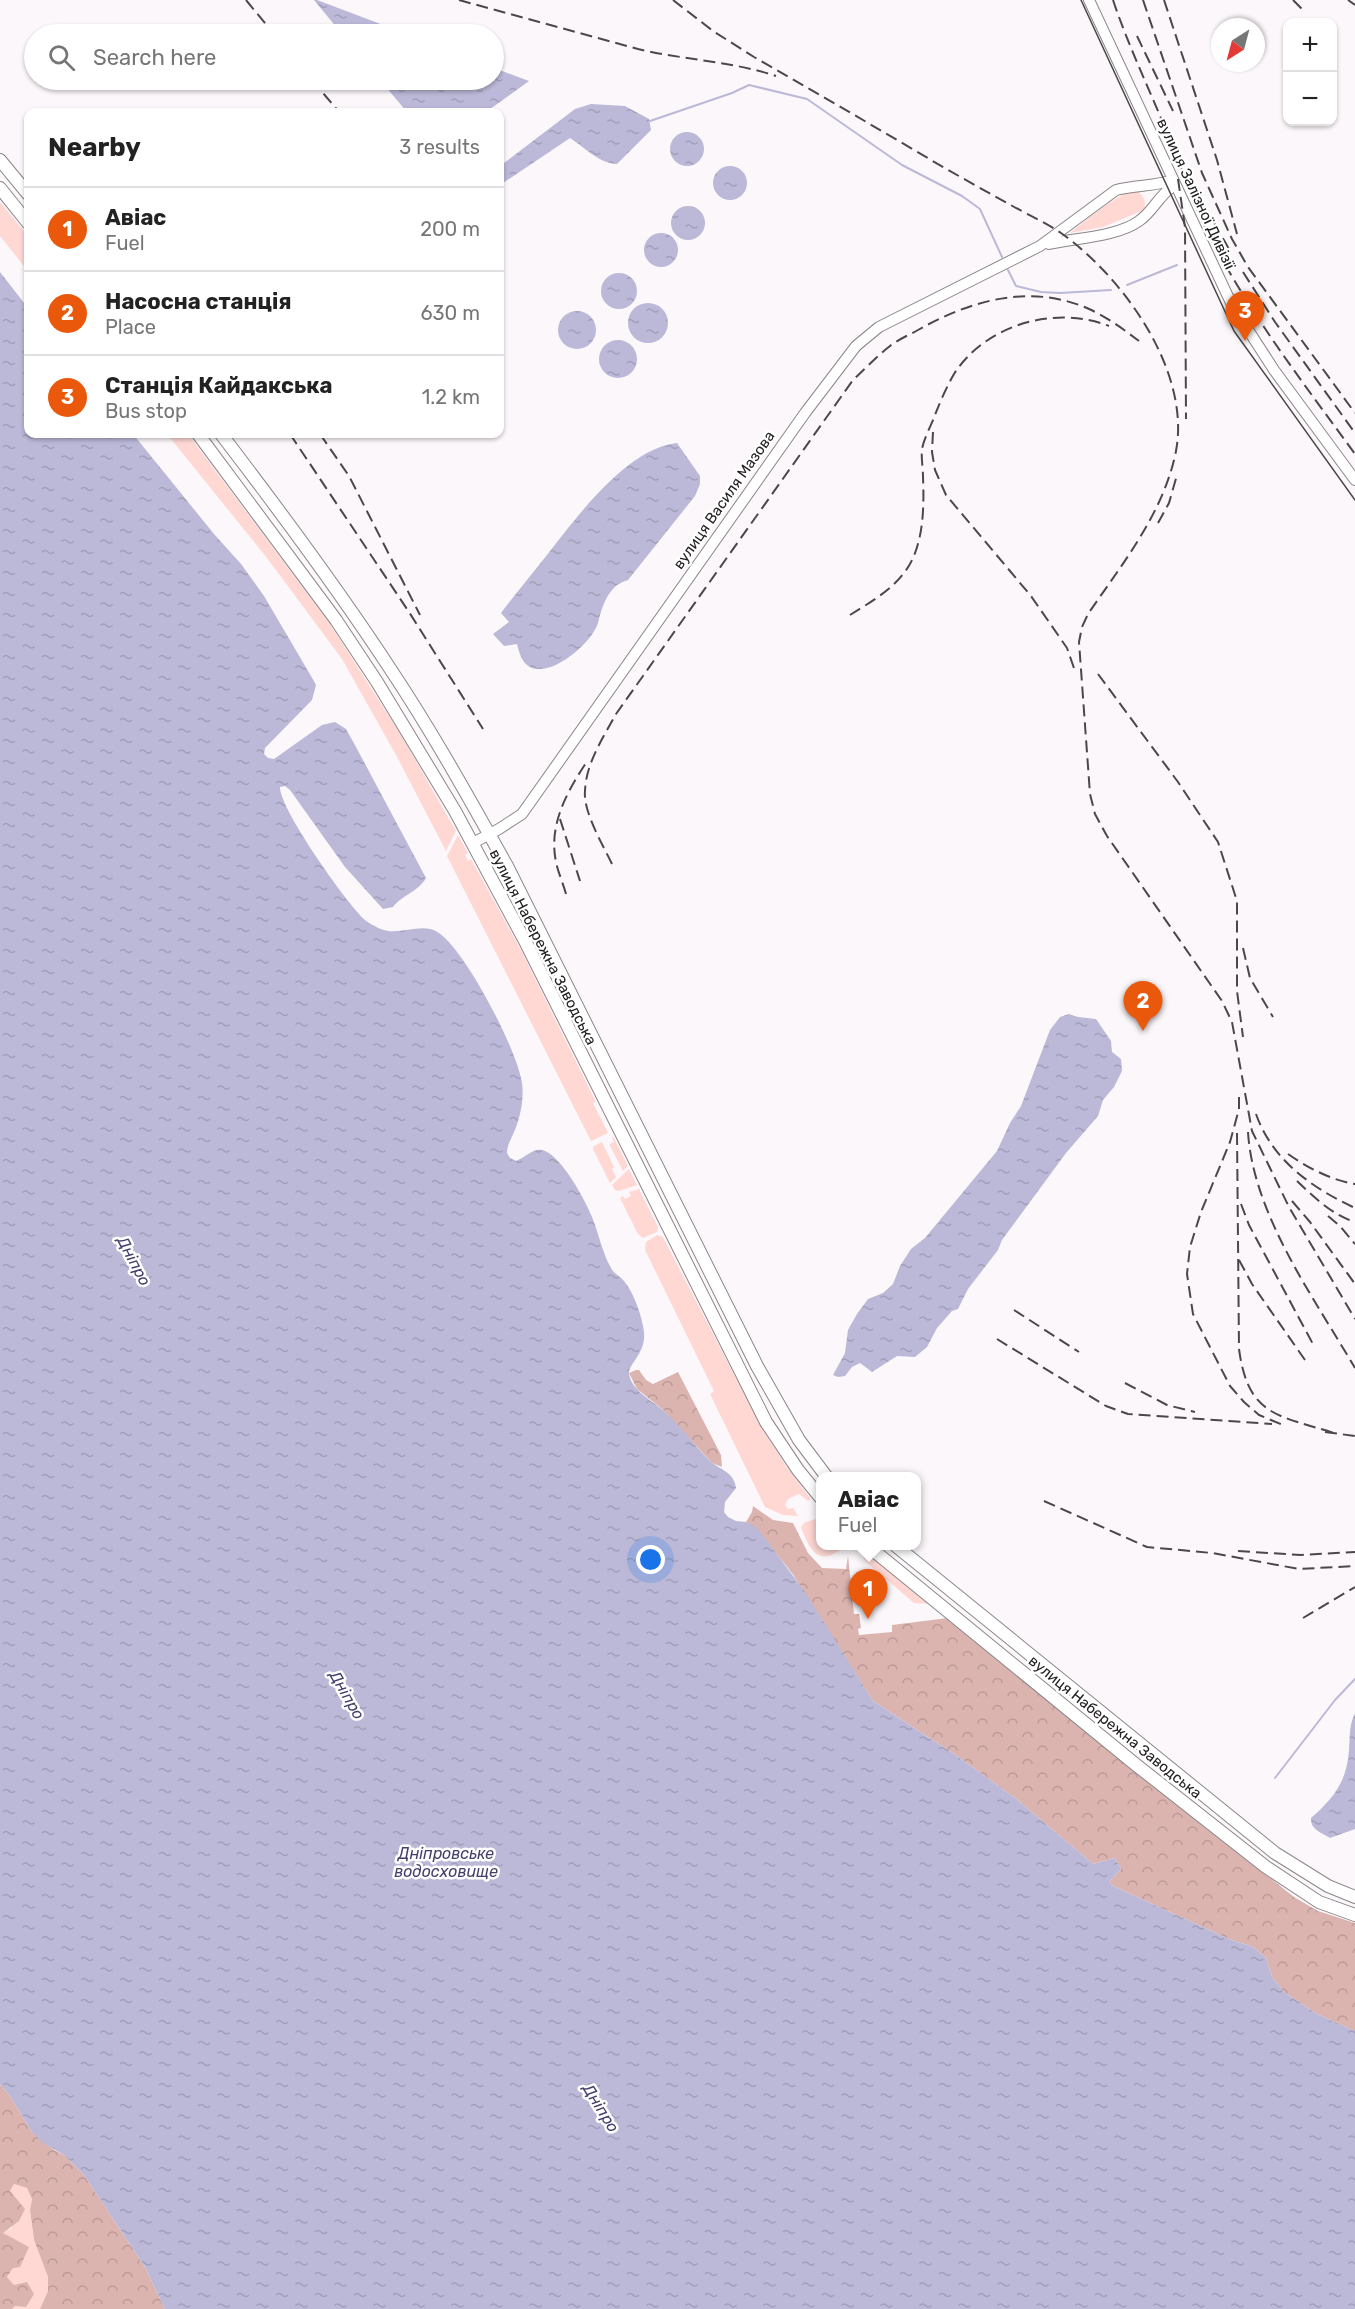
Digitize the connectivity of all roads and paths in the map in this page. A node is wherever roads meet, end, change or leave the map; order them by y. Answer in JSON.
{"nodes":[{"id":1,"x":1089,"y":0,"type":"edge"},
{"id":2,"x":0,"y":160,"type":"edge"},
{"id":3,"x":1174,"y":182,"type":"junction"},
{"id":4,"x":0,"y":188,"type":"edge"},
{"id":5,"x":24,"y":189,"type":"edge"},
{"id":6,"x":24,"y":218,"type":"edge"},
{"id":7,"x":1040,"y":246,"type":"junction"},
{"id":8,"x":201,"y":438,"type":"edge"},
{"id":9,"x":224,"y":438,"type":"edge"},
{"id":10,"x":1355,"y":480,"type":"edge"},
{"id":11,"x":489,"y":834,"type":"junction"},
{"id":12,"x":473,"y":843,"type":"junction"},
{"id":13,"x":823,"y":1472,"type":"edge"},
{"id":14,"x":816,"y":1492,"type":"edge"},
{"id":15,"x":874,"y":1550,"type":"edge"},
{"id":16,"x":902,"y":1550,"type":"edge"},
{"id":17,"x":1355,"y":1897,"type":"edge"},
{"id":18,"x":1355,"y":1916,"type":"edge"}],
"edges":[{"from":1,"to":3,"type":"street","name":"вулиця Залізної Дивізії"},
{"from":2,"to":5,"type":"main road"},
{"from":3,"to":7,"type":"street","name":"вулиця Василя Мазова"},
{"from":3,"to":7,"type":"street","name":"вулиця Василя Мазова"},
{"from":3,"to":10,"type":"street","name":"вулиця Залізної Дивізії"},
{"from":4,"to":6,"type":"main road"},
{"from":7,"to":11,"type":"street","name":"вулиця Василя Мазова"},
{"from":8,"to":12,"type":"main road","name":"вулиця Набережна Заводська"},
{"from":9,"to":11,"type":"main road","name":"вулиця Набережна Заводська"},
{"from":11,"to":12,"type":"street","name":"вулиця Василя Мазова"},
{"from":11,"to":13,"type":"main road","name":"вулиця Набережна Заводська"},
{"from":12,"to":14,"type":"main road","name":"вулиця Набережна Заводська"},
{"from":15,"to":18,"type":"main road","name":"вулиця Набережна Заводська"},
{"from":16,"to":17,"type":"main road","name":"вулиця Набережна Заводська"}]}
